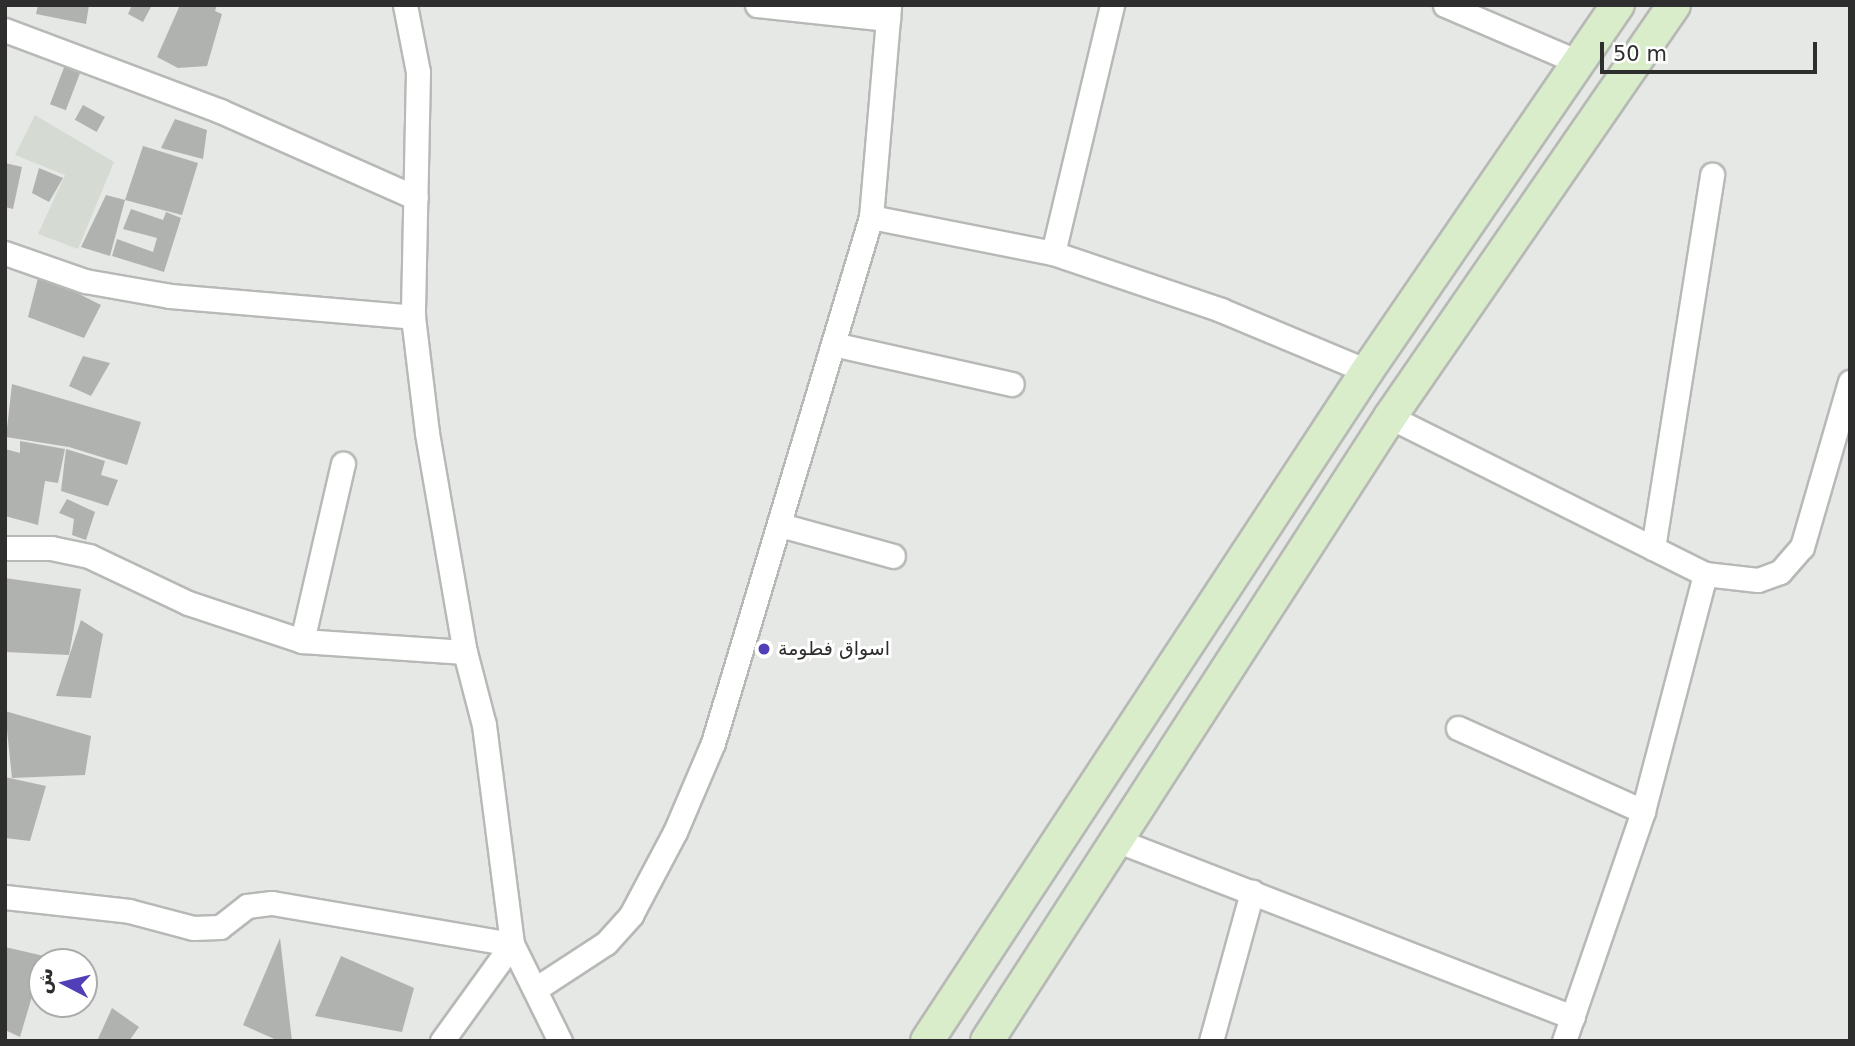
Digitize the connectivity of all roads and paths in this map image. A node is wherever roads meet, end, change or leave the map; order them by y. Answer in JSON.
{"nodes":[{"id":1,"x":405,"y":5,"type":"edge"},
{"id":2,"x":757,"y":5,"type":"edge"},
{"id":3,"x":1112,"y":5,"type":"edge"},
{"id":4,"x":1444,"y":5,"type":"edge"},
{"id":5,"x":1618,"y":5,"type":"edge"},
{"id":6,"x":1674,"y":5,"type":"edge"},
{"id":7,"x":889,"y":12,"type":"edge"},
{"id":8,"x":5,"y":30,"type":"edge"},
{"id":9,"x":1580,"y":63,"type":"junction"},
{"id":10,"x":1712,"y":175,"type":"dead end"},
{"id":11,"x":416,"y":198,"type":"junction"},
{"id":12,"x":871,"y":217,"type":"junction"},
{"id":13,"x":1053,"y":253,"type":"junction"},
{"id":14,"x":6,"y":254,"type":"edge"},
{"id":15,"x":413,"y":317,"type":"junction"},
{"id":16,"x":833,"y":344,"type":"junction"},
{"id":17,"x":1367,"y":370,"type":"junction"},
{"id":18,"x":1850,"y":382,"type":"edge"},
{"id":19,"x":1013,"y":384,"type":"dead end"},
{"id":20,"x":1390,"y":417,"type":"junction"},
{"id":21,"x":343,"y":464,"type":"dead end"},
{"id":22,"x":1273,"y":512,"type":"junction"},
{"id":23,"x":780,"y":525,"type":"junction"},
{"id":24,"x":1313,"y":536,"type":"junction"},
{"id":25,"x":5,"y":548,"type":"edge"},
{"id":26,"x":1653,"y":548,"type":"junction"},
{"id":27,"x":893,"y":556,"type":"dead end"},
{"id":28,"x":1705,"y":574,"type":"junction"},
{"id":29,"x":302,"y":641,"type":"junction"},
{"id":30,"x":465,"y":652,"type":"junction"},
{"id":31,"x":1458,"y":728,"type":"dead end"},
{"id":32,"x":1643,"y":811,"type":"junction"},
{"id":33,"x":1116,"y":840,"type":"junction"},
{"id":34,"x":1252,"y":892,"type":"junction"},
{"id":35,"x":5,"y":897,"type":"edge"},
{"id":36,"x":512,"y":944,"type":"junction"},
{"id":37,"x":537,"y":988,"type":"junction"},
{"id":38,"x":1573,"y":1017,"type":"junction"},
{"id":39,"x":442,"y":1041,"type":"edge"},
{"id":40,"x":560,"y":1041,"type":"edge"},
{"id":41,"x":927,"y":1041,"type":"edge"},
{"id":42,"x":987,"y":1041,"type":"edge"},
{"id":43,"x":1211,"y":1041,"type":"edge"},
{"id":44,"x":1564,"y":1041,"type":"edge"}],
"edges":[{"from":1,"to":11,"type":"street"},
{"from":2,"to":7,"type":"street"},
{"from":3,"to":13,"type":"street"},
{"from":4,"to":9,"type":"street"},
{"from":5,"to":9,"type":"street"},
{"from":6,"to":20,"type":"street"},
{"from":7,"to":12,"type":"street"},
{"from":8,"to":11,"type":"street"},
{"from":9,"to":17,"type":"street"},
{"from":10,"to":26,"type":"street"},
{"from":11,"to":15,"type":"street"},
{"from":12,"to":13,"type":"street"},
{"from":12,"to":16,"type":"street"},
{"from":13,"to":17,"type":"street"},
{"from":14,"to":15,"type":"street"},
{"from":15,"to":30,"type":"street"},
{"from":16,"to":19,"type":"street"},
{"from":16,"to":23,"type":"street"},
{"from":17,"to":22,"type":"street"},
{"from":18,"to":28,"type":"street"},
{"from":20,"to":24,"type":"street"},
{"from":20,"to":26,"type":"street"},
{"from":21,"to":29,"type":"street"},
{"from":22,"to":24,"type":"street"},
{"from":22,"to":41,"type":"street"},
{"from":23,"to":27,"type":"street"},
{"from":23,"to":37,"type":"street"},
{"from":24,"to":33,"type":"street"},
{"from":25,"to":29,"type":"street"},
{"from":26,"to":28,"type":"street"},
{"from":28,"to":32,"type":"street"},
{"from":29,"to":30,"type":"street"},
{"from":30,"to":36,"type":"street"},
{"from":31,"to":32,"type":"street"},
{"from":32,"to":38,"type":"street"},
{"from":33,"to":34,"type":"street"},
{"from":33,"to":42,"type":"street"},
{"from":34,"to":38,"type":"street"},
{"from":34,"to":43,"type":"street"},
{"from":35,"to":36,"type":"street"},
{"from":36,"to":37,"type":"street"},
{"from":36,"to":39,"type":"street"},
{"from":37,"to":40,"type":"street"},
{"from":38,"to":44,"type":"street"}]}
